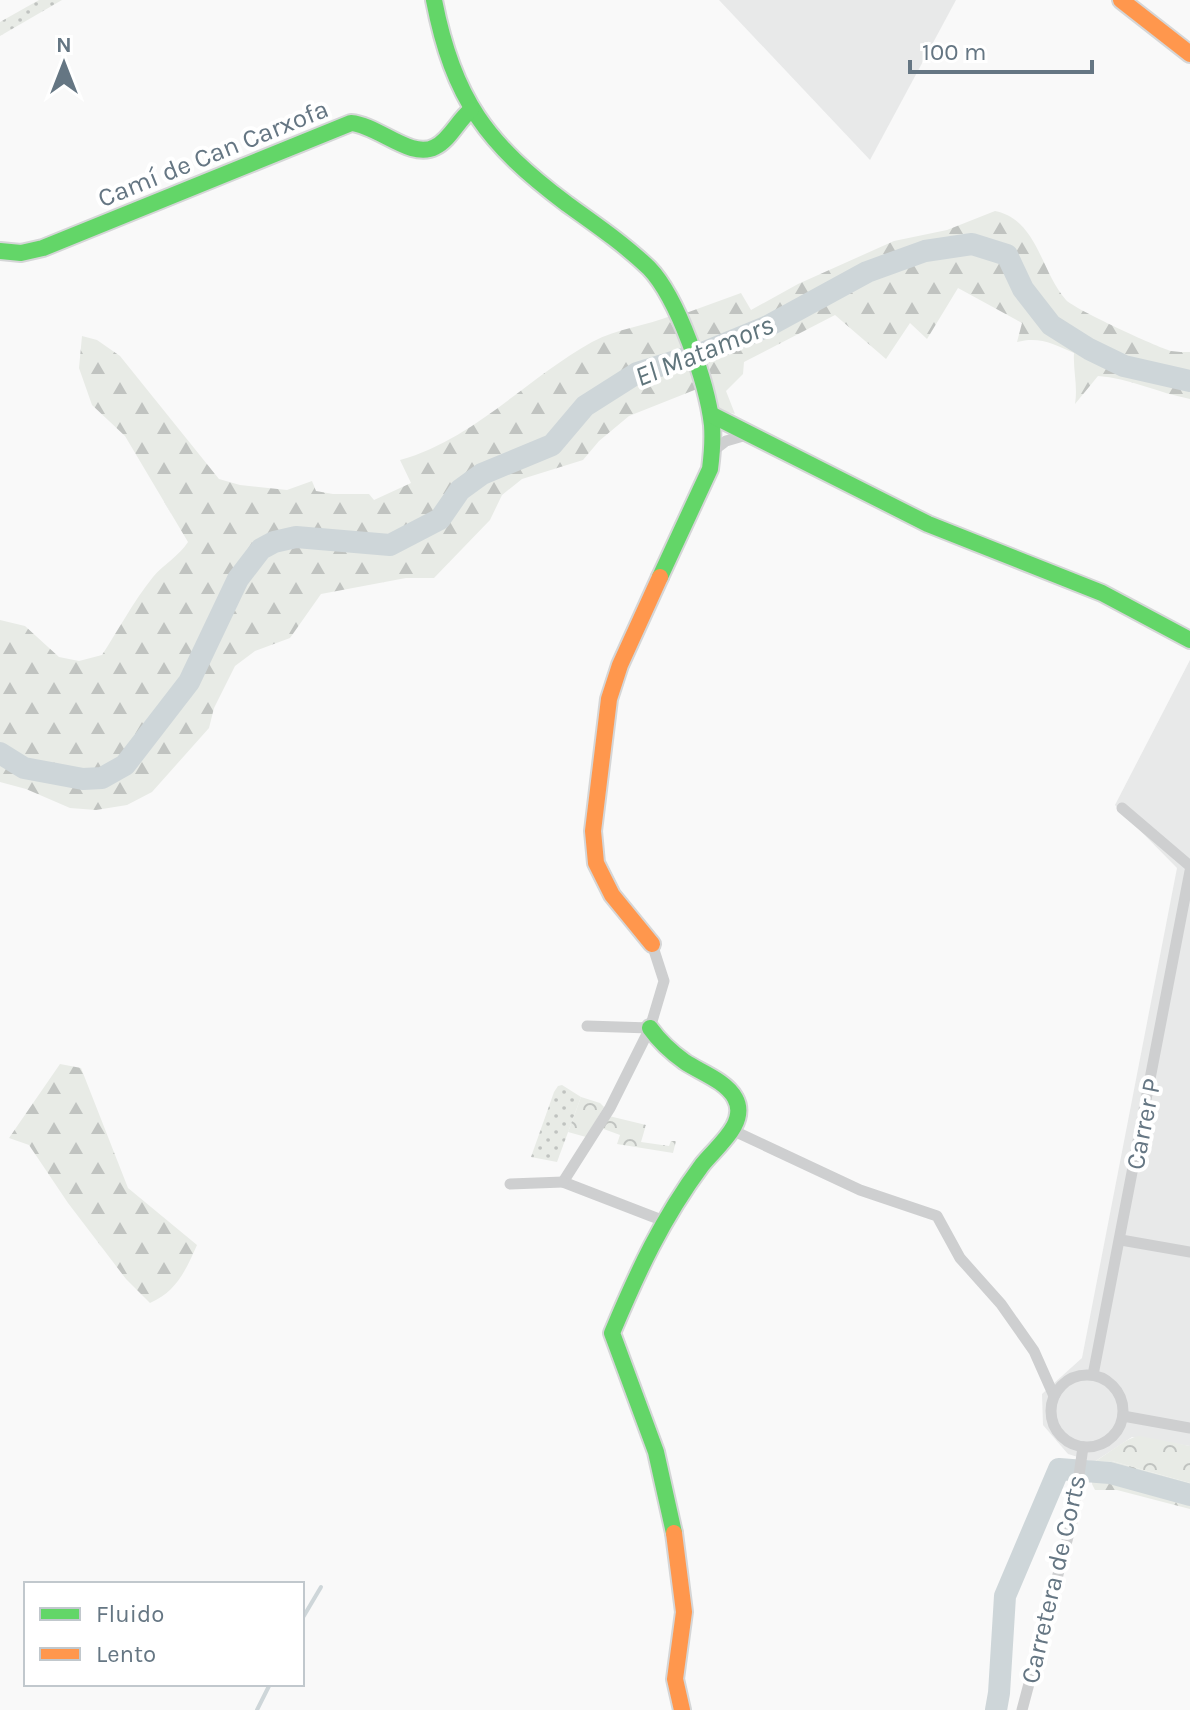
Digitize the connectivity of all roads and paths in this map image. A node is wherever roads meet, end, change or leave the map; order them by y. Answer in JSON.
{"nodes":[{"id":1,"x":434,"y":0,"type":"edge"},
{"id":2,"x":1121,"y":0,"type":"edge"},
{"id":3,"x":1137,"y":0,"type":"edge"},
{"id":4,"x":1190,"y":47,"type":"edge"},
{"id":5,"x":1190,"y":54,"type":"edge"},
{"id":6,"x":471,"y":110,"type":"junction"},
{"id":7,"x":0,"y":251,"type":"edge"},
{"id":8,"x":710,"y":408,"type":"junction"},
{"id":9,"x":750,"y":434,"type":"junction"},
{"id":10,"x":713,"y":451,"type":"junction"},
{"id":11,"x":1190,"y":640,"type":"edge"},
{"id":12,"x":1122,"y":808,"type":"dead end"},
{"id":13,"x":1190,"y":869,"type":"edge"},
{"id":14,"x":652,"y":944,"type":"joint"},
{"id":15,"x":587,"y":1026,"type":"dead end"},
{"id":16,"x":650,"y":1028,"type":"junction"},
{"id":17,"x":732,"y":1130,"type":"junction"},
{"id":18,"x":563,"y":1182,"type":"junction"},
{"id":19,"x":510,"y":1184,"type":"dead end"},
{"id":20,"x":664,"y":1221,"type":"junction"},
{"id":21,"x":1121,"y":1240,"type":"junction"},
{"id":22,"x":1190,"y":1252,"type":"edge"},
{"id":23,"x":1093,"y":1375,"type":"junction"},
{"id":24,"x":1054,"y":1396,"type":"junction"},
{"id":25,"x":1123,"y":1416,"type":"junction"},
{"id":26,"x":1190,"y":1428,"type":"edge"},
{"id":27,"x":1083,"y":1447,"type":"junction"},
{"id":28,"x":682,"y":1710,"type":"edge"},
{"id":29,"x":1022,"y":1710,"type":"edge"}],
"edges":[{"from":1,"to":6,"type":"street"},
{"from":2,"to":5,"type":"street"},
{"from":3,"to":4,"type":"street"},
{"from":6,"to":7,"type":"street","name":"Camí de Can Carxofa"},
{"from":6,"to":8,"type":"street"},
{"from":8,"to":9,"type":"street"},
{"from":8,"to":10,"type":"street"},
{"from":9,"to":10,"type":"street"},
{"from":9,"to":11,"type":"street"},
{"from":10,"to":14,"type":"street"},
{"from":12,"to":13,"type":"street"},
{"from":13,"to":21,"type":"street","name":"Carrer P"},
{"from":14,"to":16,"type":"street"},
{"from":15,"to":16,"type":"street"},
{"from":16,"to":17,"type":"street"},
{"from":16,"to":18,"type":"street"},
{"from":17,"to":20,"type":"street"},
{"from":17,"to":24,"type":"street"},
{"from":18,"to":19,"type":"street"},
{"from":18,"to":20,"type":"street"},
{"from":20,"to":28,"type":"street"},
{"from":21,"to":22,"type":"street"},
{"from":21,"to":23,"type":"street","name":"Carrer P"},
{"from":23,"to":24,"type":"street"},
{"from":23,"to":25,"type":"street"},
{"from":24,"to":27,"type":"street"},
{"from":25,"to":26,"type":"street"},
{"from":25,"to":27,"type":"street"},
{"from":27,"to":29,"type":"street","name":"Carretera de Corts"}]}
